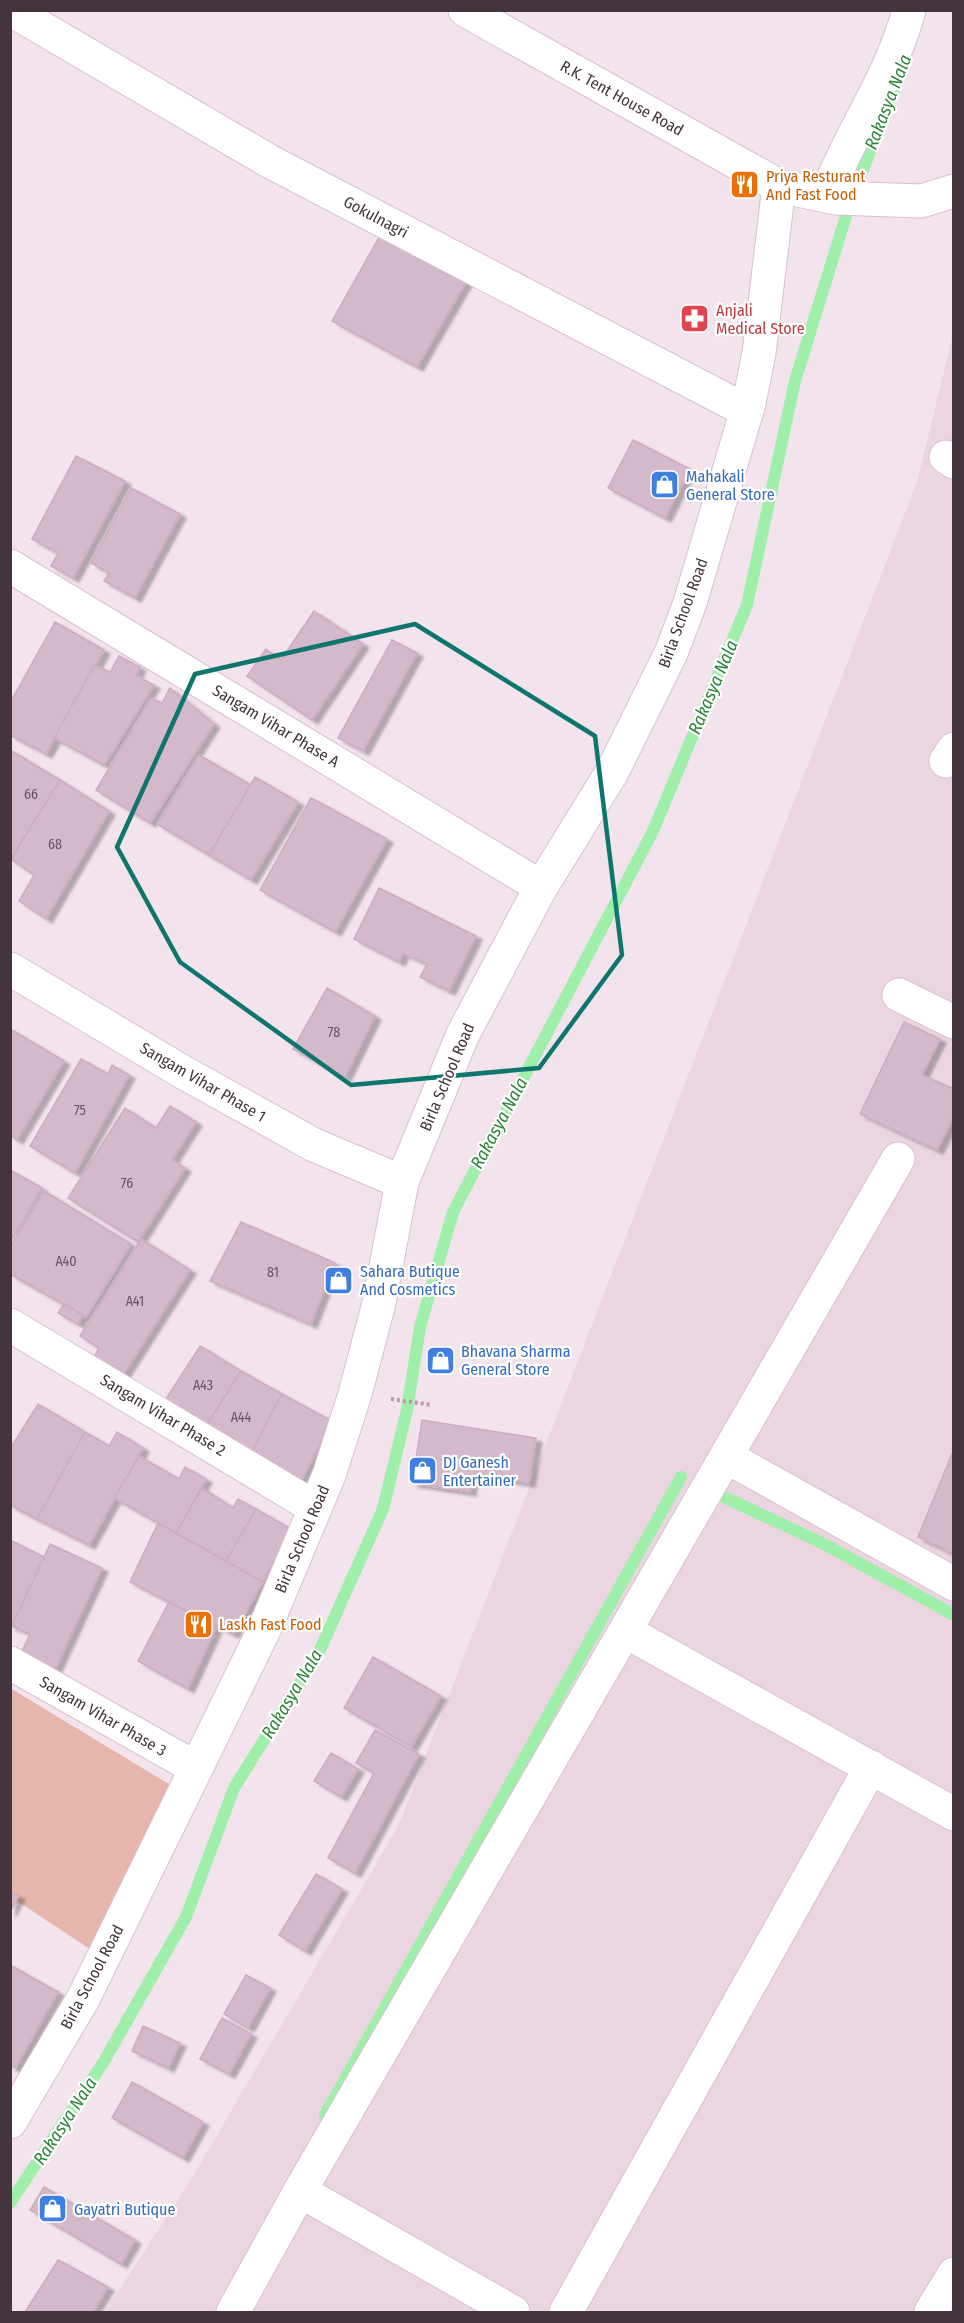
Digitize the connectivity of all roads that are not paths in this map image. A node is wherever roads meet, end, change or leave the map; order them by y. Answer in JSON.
{"nodes":[{"id":1,"x":11,"y":10,"type":"edge"},
{"id":2,"x":465,"y":10,"type":"edge"},
{"id":3,"x":909,"y":10,"type":"edge"},
{"id":4,"x":779,"y":186,"type":"junction"},
{"id":5,"x":954,"y":191,"type":"edge"},
{"id":6,"x":831,"y":197,"type":"junction"},
{"id":7,"x":747,"y":411,"type":"junction"},
{"id":8,"x":10,"y":566,"type":"edge"},
{"id":9,"x":541,"y":887,"type":"junction"},
{"id":10,"x":10,"y":969,"type":"edge"},
{"id":11,"x":899,"y":994,"type":"dead end"},
{"id":12,"x":954,"y":1022,"type":"edge"},
{"id":13,"x":898,"y":1159,"type":"dead end"},
{"id":14,"x":402,"y":1182,"type":"junction"},
{"id":15,"x":10,"y":1325,"type":"edge"},
{"id":16,"x":727,"y":1456,"type":"junction"},
{"id":17,"x":314,"y":1507,"type":"junction"},
{"id":18,"x":954,"y":1584,"type":"edge"},
{"id":19,"x":625,"y":1631,"type":"junction"},
{"id":20,"x":10,"y":1663,"type":"edge"},
{"id":21,"x":871,"y":1767,"type":"junction"},
{"id":22,"x":196,"y":1768,"type":"junction"},
{"id":23,"x":954,"y":1814,"type":"edge"},
{"id":24,"x":13,"y":2111,"type":"edge"},
{"id":25,"x":300,"y":2191,"type":"junction"},
{"id":26,"x":954,"y":2274,"type":"edge"},
{"id":27,"x":233,"y":2313,"type":"edge"},
{"id":28,"x":513,"y":2313,"type":"edge"},
{"id":29,"x":566,"y":2313,"type":"edge"},
{"id":30,"x":931,"y":2313,"type":"edge"}],
"edges":[{"from":1,"to":7,"type":"street","name":"Gokulnagri"},
{"from":2,"to":4,"type":"street","name":"R.K. Tent House Road"},
{"from":3,"to":6,"type":"street"},
{"from":4,"to":6,"type":"street"},
{"from":4,"to":7,"type":"street","name":"Birla School Road"},
{"from":5,"to":6,"type":"street"},
{"from":7,"to":9,"type":"street","name":"Birla School Road"},
{"from":8,"to":9,"type":"street","name":"Sangam Vihar Phase A"},
{"from":9,"to":14,"type":"street","name":"Birla School Road"},
{"from":10,"to":14,"type":"street","name":"Sangam Vihar Phase 1"},
{"from":11,"to":12,"type":"street"},
{"from":13,"to":16,"type":"street"},
{"from":14,"to":17,"type":"street","name":"Birla School Road"},
{"from":15,"to":17,"type":"street","name":"Sangam Vihar Phase 2"},
{"from":16,"to":18,"type":"street"},
{"from":16,"to":19,"type":"street"},
{"from":17,"to":22,"type":"street","name":"Birla School Road"},
{"from":19,"to":21,"type":"street"},
{"from":19,"to":25,"type":"street"},
{"from":20,"to":22,"type":"street","name":"Sangam Vihar Phase 3"},
{"from":21,"to":23,"type":"street"},
{"from":21,"to":29,"type":"street"},
{"from":22,"to":24,"type":"street","name":"Birla School Road"},
{"from":25,"to":27,"type":"street"},
{"from":25,"to":28,"type":"street"},
{"from":26,"to":30,"type":"street"}]}
